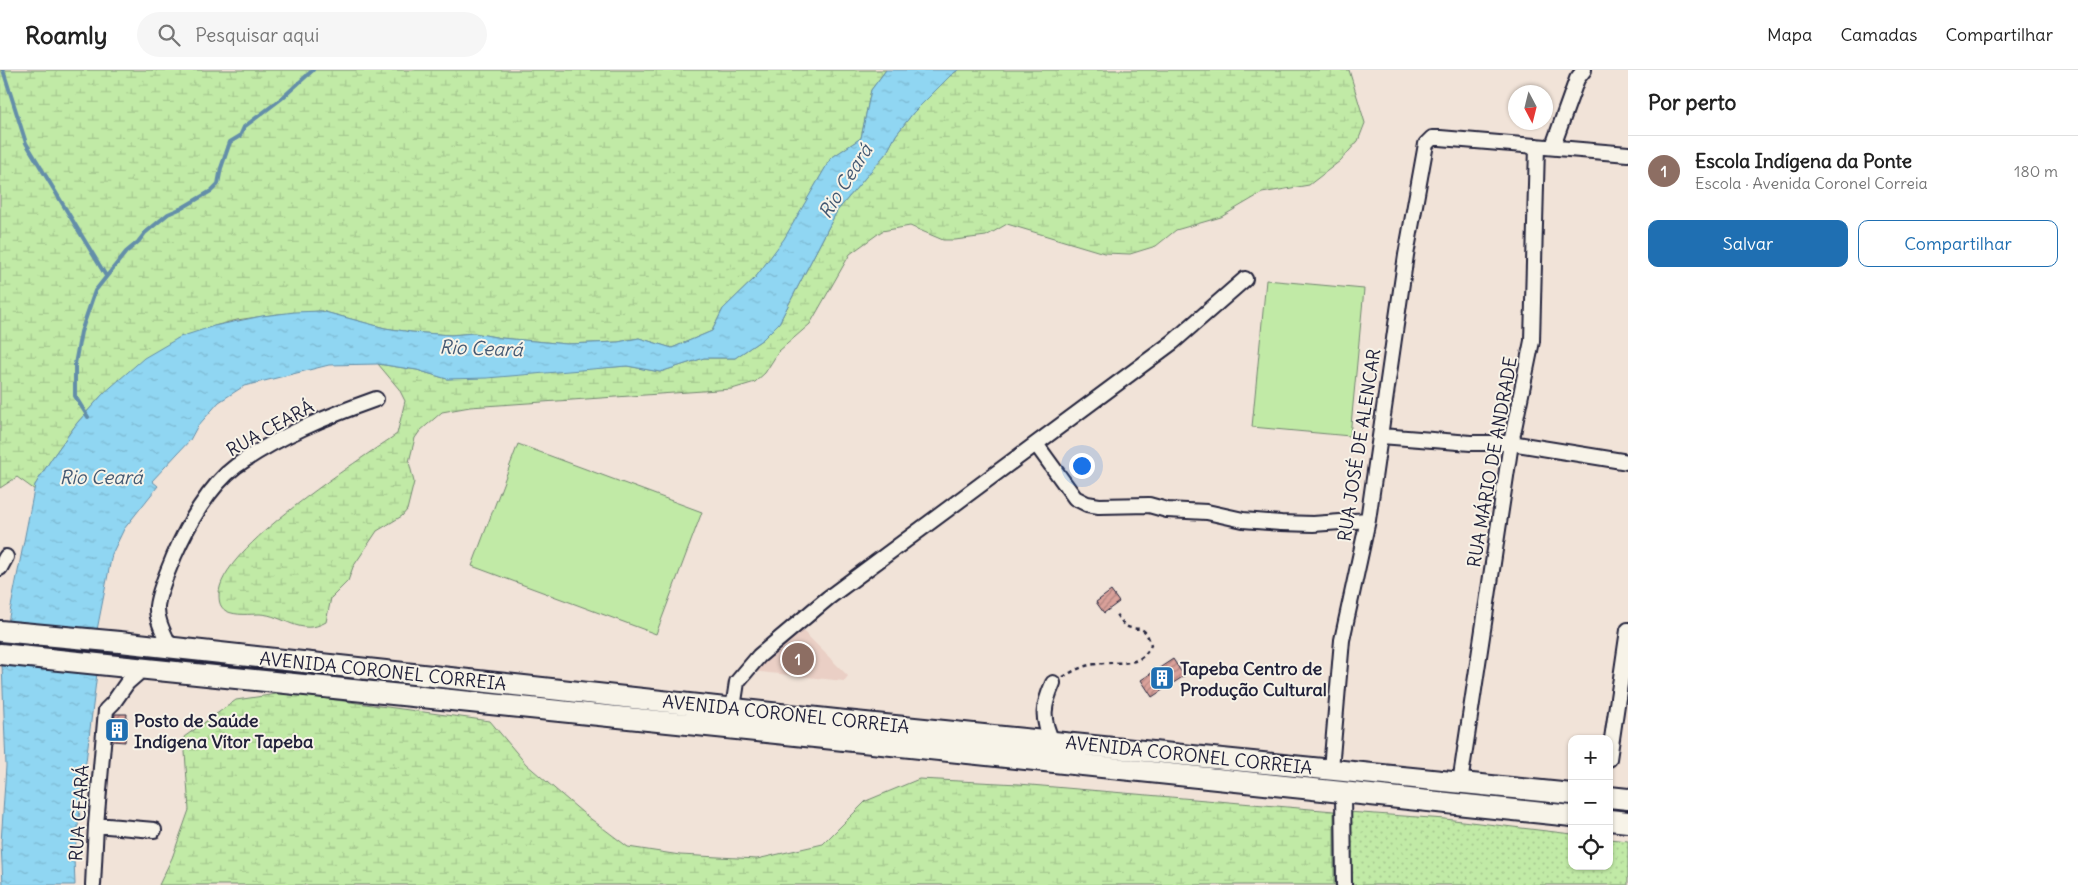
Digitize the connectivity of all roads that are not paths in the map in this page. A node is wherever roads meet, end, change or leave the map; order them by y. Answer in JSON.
{"nodes":[{"id":1,"x":1584,"y":70,"type":"edge"},
{"id":2,"x":1537,"y":146,"type":"junction"},
{"id":3,"x":1553,"y":146,"type":"junction"},
{"id":4,"x":1628,"y":154,"type":"edge"},
{"id":5,"x":1245,"y":279,"type":"dead end"},
{"id":6,"x":376,"y":399,"type":"dead end"},
{"id":7,"x":1381,"y":436,"type":"junction"},
{"id":8,"x":1511,"y":443,"type":"junction"},
{"id":9,"x":1036,"y":444,"type":"junction"},
{"id":10,"x":1628,"y":462,"type":"edge"},
{"id":11,"x":1368,"y":520,"type":"junction"},
{"id":12,"x":1628,"y":630,"type":"edge"},
{"id":13,"x":0,"y":631,"type":"edge"},
{"id":14,"x":171,"y":649,"type":"junction"},
{"id":15,"x":0,"y":654,"type":"edge"},
{"id":16,"x":143,"y":668,"type":"junction"},
{"id":17,"x":1053,"y":683,"type":"road end"},
{"id":18,"x":733,"y":708,"type":"junction"},
{"id":19,"x":1613,"y":735,"type":"edge"},
{"id":20,"x":1052,"y":741,"type":"junction"},
{"id":21,"x":1331,"y":769,"type":"junction"},
{"id":22,"x":1460,"y":783,"type":"junction"},
{"id":23,"x":1343,"y":792,"type":"junction"},
{"id":24,"x":1568,"y":794,"type":"edge"},
{"id":25,"x":1613,"y":797,"type":"edge"},
{"id":26,"x":1628,"y":799,"type":"edge"},
{"id":27,"x":1568,"y":816,"type":"edge"},
{"id":28,"x":1613,"y":820,"type":"edge"},
{"id":29,"x":1628,"y":822,"type":"edge"},
{"id":30,"x":96,"y":825,"type":"junction"},
{"id":31,"x":154,"y":830,"type":"dead end"},
{"id":32,"x":93,"y":885,"type":"edge"},
{"id":33,"x":1344,"y":885,"type":"edge"}],
"edges":[{"from":1,"to":3,"type":"street"},
{"from":2,"to":3,"type":"street"},
{"from":2,"to":7,"type":"street","name":"RUA JOSÉ DE ALENCAR"},
{"from":2,"to":8,"type":"street","name":"RUA MÁRIO DE ANDRADE"},
{"from":3,"to":4,"type":"street"},
{"from":5,"to":9,"type":"street"},
{"from":6,"to":14,"type":"street","name":"RUA CEARÁ"},
{"from":7,"to":8,"type":"street"},
{"from":7,"to":11,"type":"street","name":"RUA JOSÉ DE ALENCAR"},
{"from":8,"to":10,"type":"street"},
{"from":8,"to":22,"type":"street","name":"RUA MÁRIO DE ANDRADE"},
{"from":9,"to":11,"type":"street"},
{"from":9,"to":18,"type":"street"},
{"from":11,"to":21,"type":"street","name":"RUA JOSÉ DE ALENCAR"},
{"from":12,"to":19,"type":"street"},
{"from":13,"to":14,"type":"highway","name":"AVENIDA CORONEL CORREIA"},
{"from":14,"to":18,"type":"highway","name":"AVENIDA CORONEL CORREIA"},
{"from":15,"to":16,"type":"highway","name":"AVENIDA CORONEL CORREIA"},
{"from":16,"to":23,"type":"highway","name":"AVENIDA CORONEL CORREIA"},
{"from":16,"to":30,"type":"street","name":"RUA CEARÁ"},
{"from":17,"to":20,"type":"street"},
{"from":18,"to":20,"type":"highway","name":"AVENIDA CORONEL CORREIA"},
{"from":20,"to":21,"type":"highway","name":"AVENIDA CORONEL CORREIA"},
{"from":21,"to":22,"type":"highway","name":"AVENIDA CORONEL CORREIA"},
{"from":22,"to":24,"type":"highway","name":"AVENIDA CORONEL CORREIA"},
{"from":23,"to":27,"type":"highway","name":"AVENIDA CORONEL CORREIA"},
{"from":23,"to":33,"type":"street"},
{"from":25,"to":26,"type":"highway"},
{"from":28,"to":29,"type":"highway"},
{"from":30,"to":31,"type":"street"},
{"from":30,"to":32,"type":"street","name":"RUA CEARÁ"}]}
